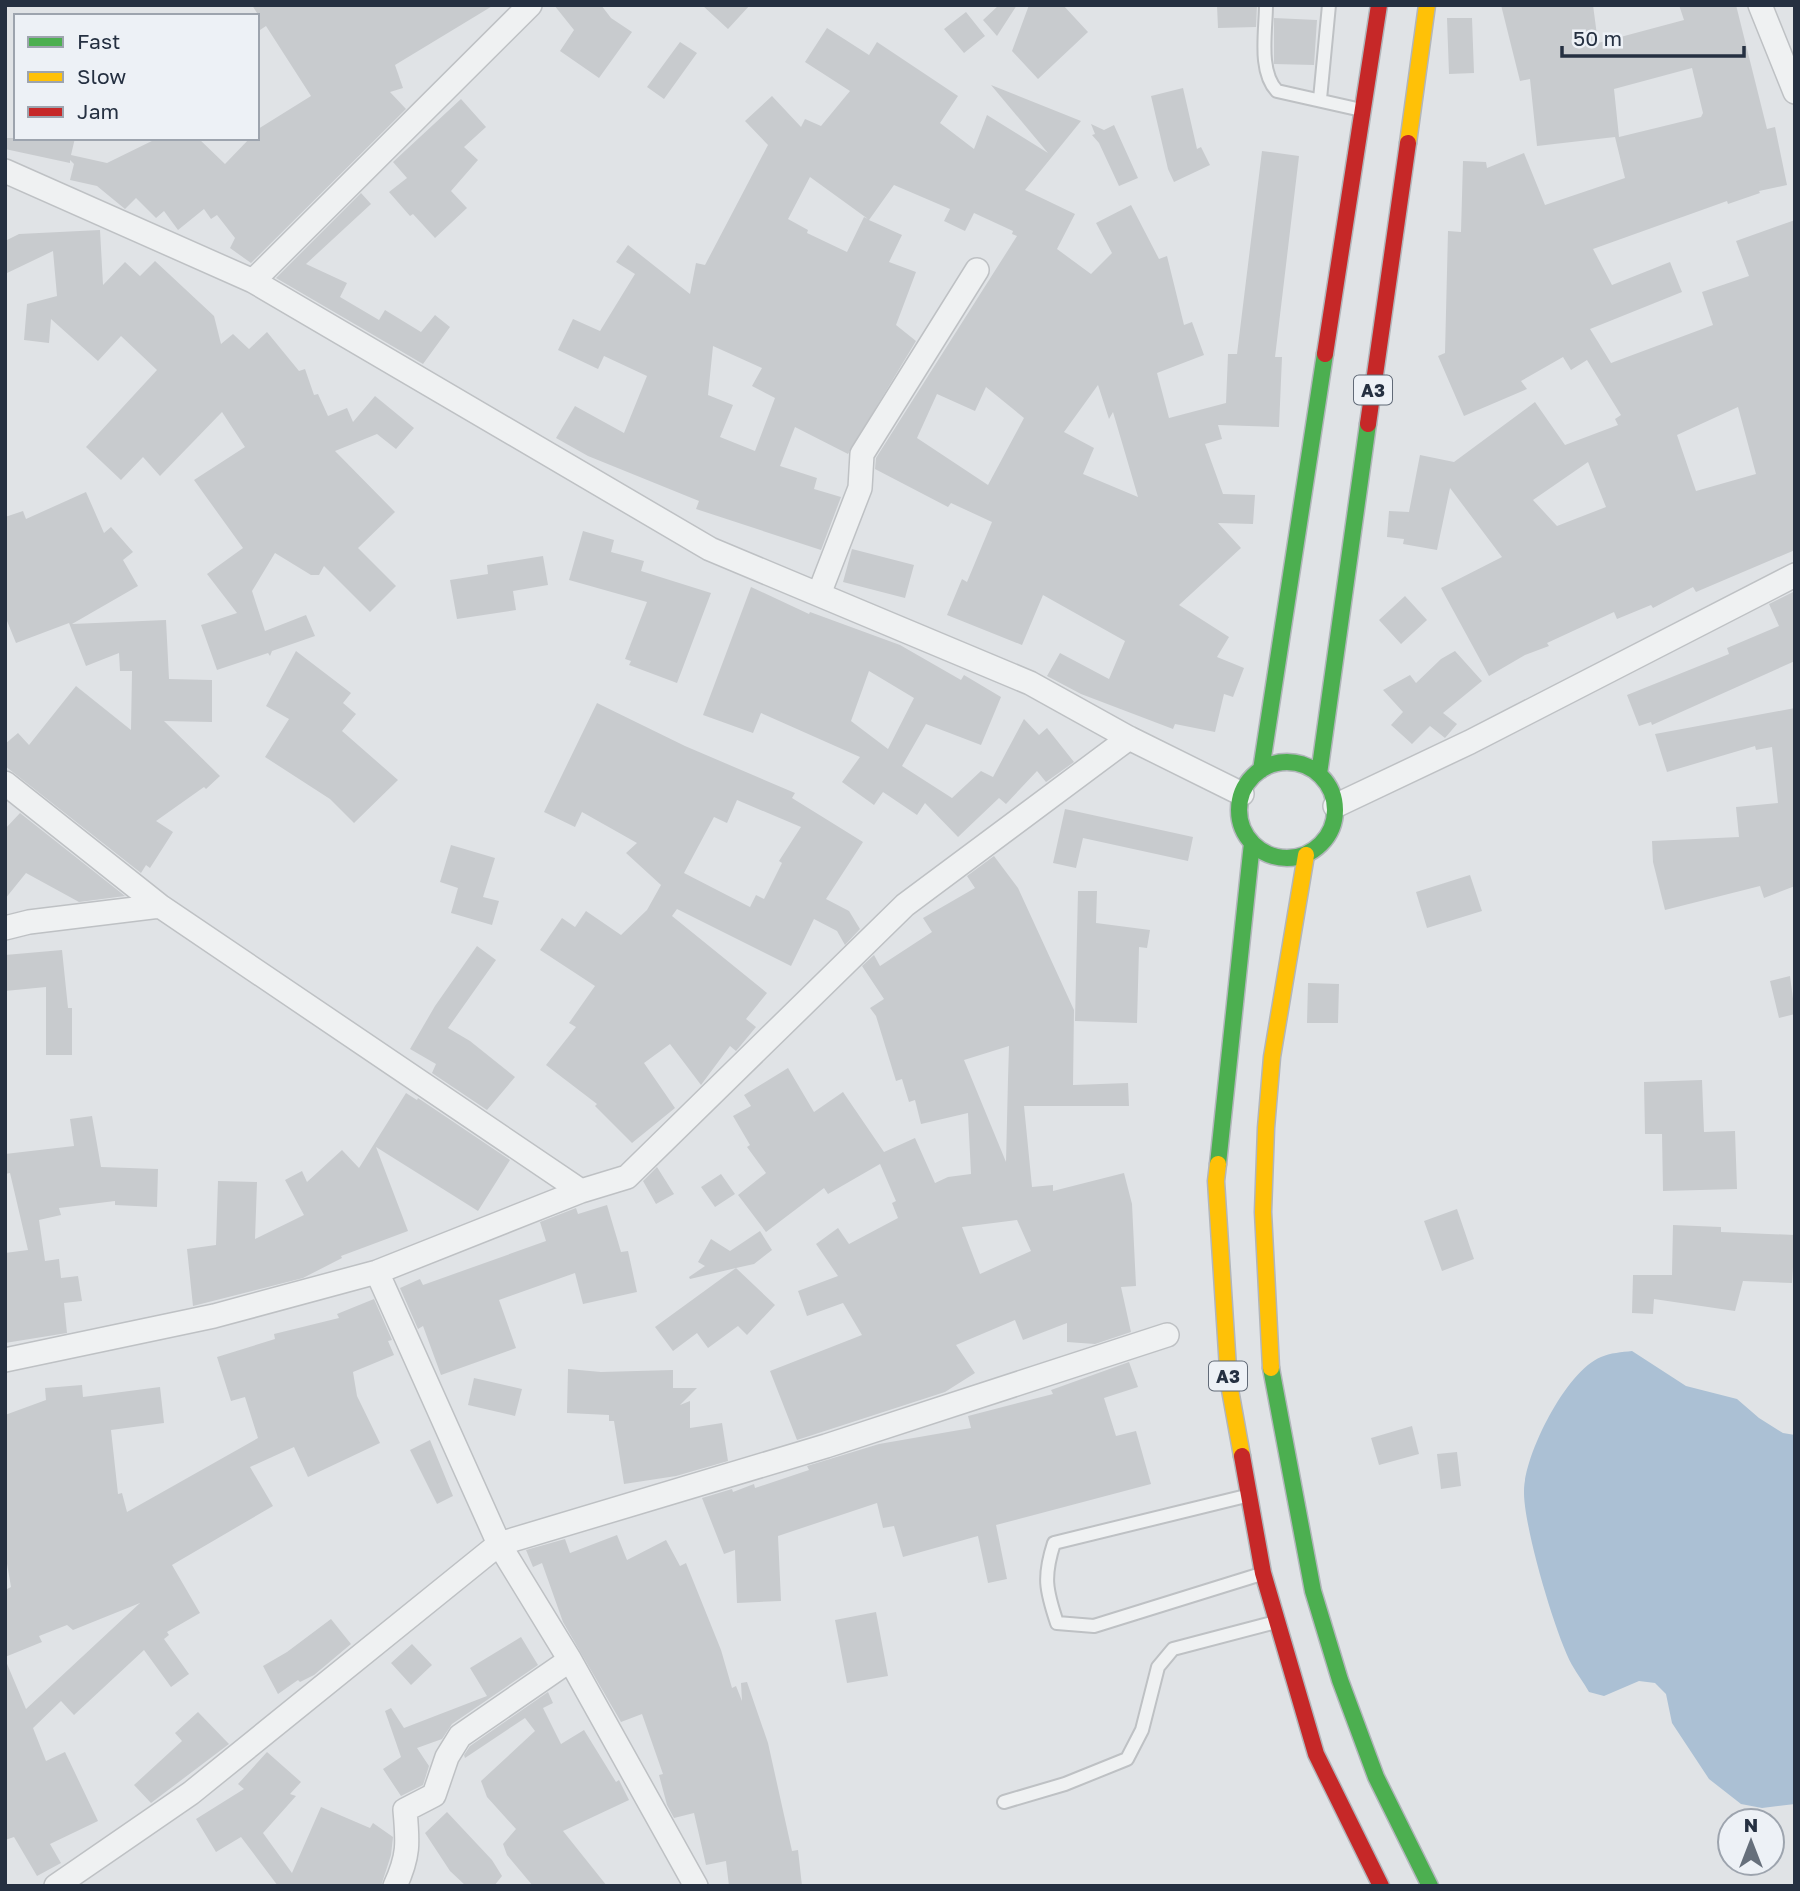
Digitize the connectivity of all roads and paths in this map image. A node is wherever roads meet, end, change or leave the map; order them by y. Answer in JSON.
{"nodes":[{"id":1,"x":530,"y":5,"type":"edge"},
{"id":2,"x":1266,"y":5,"type":"edge"},
{"id":3,"x":1329,"y":5,"type":"edge"},
{"id":4,"x":1379,"y":5,"type":"edge"},
{"id":5,"x":1427,"y":5,"type":"edge"},
{"id":6,"x":1760,"y":5,"type":"edge"},
{"id":7,"x":1795,"y":92,"type":"edge"},
{"id":8,"x":1320,"y":99,"type":"junction"},
{"id":9,"x":1363,"y":111,"type":"junction"},
{"id":10,"x":5,"y":171,"type":"edge"},
{"id":11,"x":977,"y":270,"type":"dead end"},
{"id":12,"x":253,"y":281,"type":"junction"},
{"id":13,"x":1795,"y":575,"type":"edge"},
{"id":14,"x":819,"y":594,"type":"junction"},
{"id":15,"x":1129,"y":738,"type":"junction"},
{"id":16,"x":1261,"y":770,"type":"junction"},
{"id":17,"x":1319,"y":774,"type":"junction"},
{"id":18,"x":5,"y":783,"type":"edge"},
{"id":19,"x":1242,"y":794,"type":"junction"},
{"id":20,"x":1335,"y":806,"type":"junction"},
{"id":21,"x":1252,"y":844,"type":"junction"},
{"id":22,"x":1306,"y":855,"type":"junction"},
{"id":23,"x":160,"y":906,"type":"junction"},
{"id":24,"x":5,"y":928,"type":"edge"},
{"id":25,"x":581,"y":1191,"type":"junction"},
{"id":26,"x":377,"y":1272,"type":"junction"},
{"id":27,"x":1167,"y":1335,"type":"dead end"},
{"id":28,"x":5,"y":1360,"type":"edge"},
{"id":29,"x":1247,"y":1496,"type":"junction"},
{"id":30,"x":499,"y":1544,"type":"junction"},
{"id":31,"x":1262,"y":1573,"type":"junction"},
{"id":32,"x":1276,"y":1622,"type":"junction"},
{"id":33,"x":570,"y":1660,"type":"junction"},
{"id":34,"x":1004,"y":1802,"type":"dead end"},
{"id":35,"x":684,"y":1881,"type":"edge"},
{"id":36,"x":56,"y":1886,"type":"edge"},
{"id":37,"x":395,"y":1886,"type":"edge"},
{"id":38,"x":1381,"y":1886,"type":"edge"},
{"id":39,"x":1430,"y":1886,"type":"edge"}],
"edges":[{"from":1,"to":12,"type":"street"},
{"from":2,"to":8,"type":"lane"},
{"from":3,"to":8,"type":"lane"},
{"from":4,"to":9,"type":"highway"},
{"from":5,"to":17,"type":"highway","number":"A3"},
{"from":6,"to":7,"type":"street"},
{"from":8,"to":9,"type":"lane"},
{"from":9,"to":16,"type":"highway"},
{"from":10,"to":12,"type":"street"},
{"from":11,"to":14,"type":"street"},
{"from":12,"to":14,"type":"street"},
{"from":13,"to":20,"type":"street"},
{"from":14,"to":15,"type":"street"},
{"from":15,"to":19,"type":"street"},
{"from":15,"to":25,"type":"street"},
{"from":16,"to":17,"type":"highway"},
{"from":16,"to":19,"type":"highway"},
{"from":17,"to":20,"type":"highway"},
{"from":18,"to":23,"type":"street"},
{"from":19,"to":21,"type":"highway"},
{"from":20,"to":22,"type":"highway"},
{"from":21,"to":22,"type":"highway"},
{"from":21,"to":29,"type":"highway","number":"A3"},
{"from":22,"to":39,"type":"highway","number":"A3"},
{"from":23,"to":24,"type":"street"},
{"from":23,"to":25,"type":"street"},
{"from":25,"to":26,"type":"street"},
{"from":26,"to":28,"type":"street"},
{"from":26,"to":30,"type":"street"},
{"from":27,"to":30,"type":"street"},
{"from":29,"to":31,"type":"highway","number":"A3"},
{"from":29,"to":31,"type":"lane"},
{"from":30,"to":33,"type":"street"},
{"from":30,"to":36,"type":"street"},
{"from":31,"to":32,"type":"highway","number":"A3"},
{"from":32,"to":34,"type":"lane"},
{"from":32,"to":38,"type":"highway","number":"A3"},
{"from":33,"to":35,"type":"street"},
{"from":33,"to":37,"type":"street"}]}
